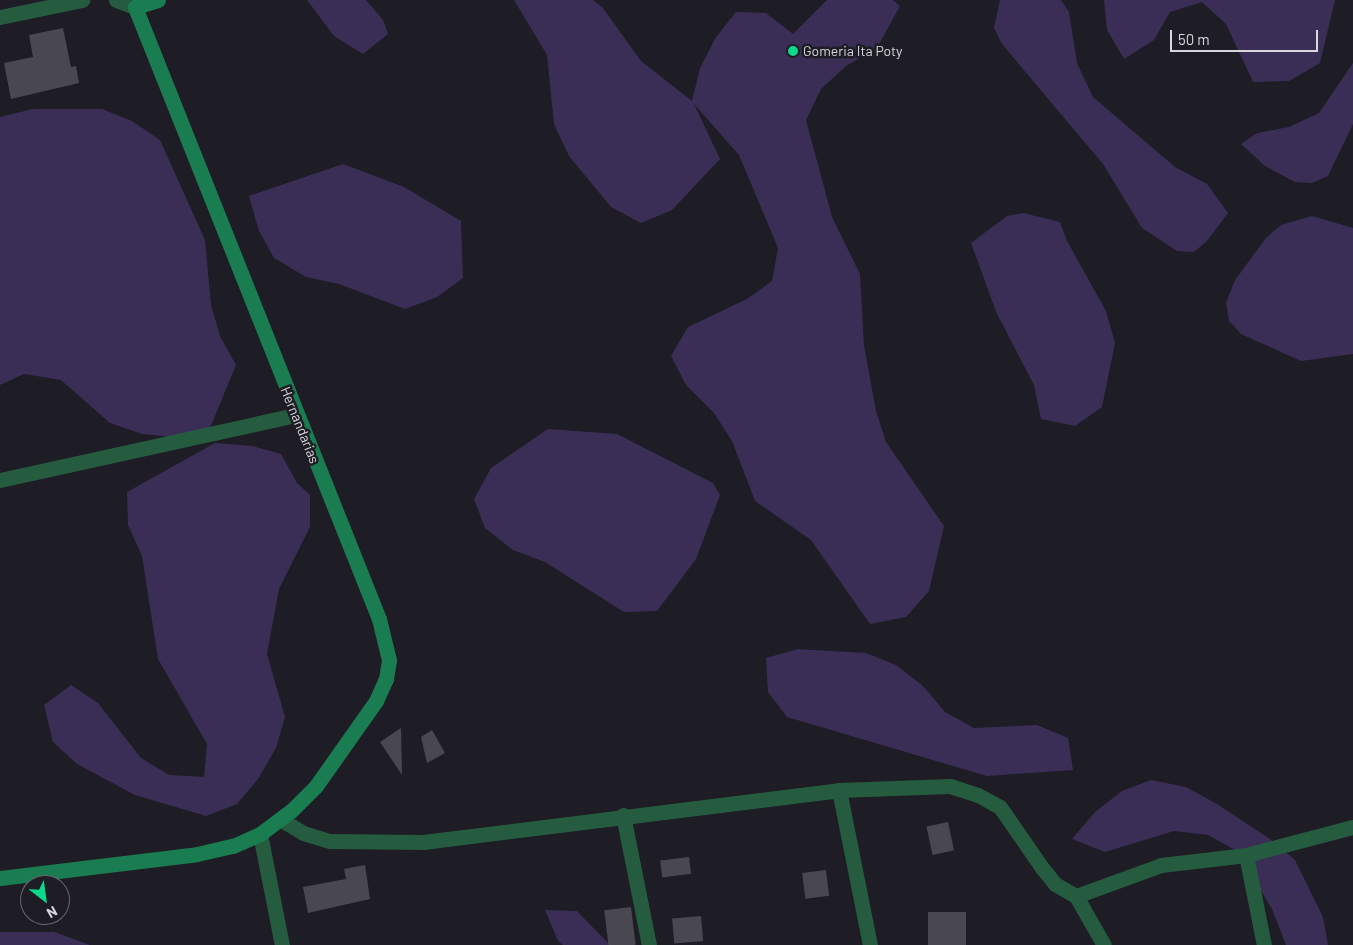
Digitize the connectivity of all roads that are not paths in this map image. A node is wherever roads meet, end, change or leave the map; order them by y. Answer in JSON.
{"nodes":[{"id":1,"x":82,"y":0,"type":"edge"},
{"id":2,"x":116,"y":0,"type":"edge"},
{"id":3,"x":158,"y":0,"type":"edge"},
{"id":4,"x":133,"y":4,"type":"edge"},
{"id":5,"x":0,"y":18,"type":"edge"},
{"id":6,"x":296,"y":415,"type":"junction"},
{"id":7,"x":0,"y":480,"type":"edge"},
{"id":8,"x":840,"y":790,"type":"junction"},
{"id":9,"x":623,"y":815,"type":"junction"},
{"id":10,"x":280,"y":819,"type":"junction"},
{"id":11,"x":1353,"y":827,"type":"edge"},
{"id":12,"x":260,"y":834,"type":"junction"},
{"id":13,"x":1246,"y":855,"type":"junction"},
{"id":14,"x":0,"y":878,"type":"edge"},
{"id":15,"x":1076,"y":896,"type":"junction"},
{"id":16,"x":282,"y":945,"type":"edge"},
{"id":17,"x":649,"y":945,"type":"edge"},
{"id":18,"x":870,"y":945,"type":"edge"},
{"id":19,"x":1104,"y":945,"type":"edge"},
{"id":20,"x":1264,"y":945,"type":"edge"}],
"edges":[{"from":1,"to":5,"type":"street"},
{"from":2,"to":4,"type":"street"},
{"from":3,"to":4,"type":"street"},
{"from":4,"to":6,"type":"street","name":"Hernandarias"},
{"from":6,"to":7,"type":"street"},
{"from":6,"to":10,"type":"street","name":"Hernandarias"},
{"from":8,"to":9,"type":"street"},
{"from":8,"to":15,"type":"street"},
{"from":8,"to":18,"type":"street"},
{"from":9,"to":10,"type":"street"},
{"from":9,"to":17,"type":"street"},
{"from":10,"to":12,"type":"street","name":"Hernandarias"},
{"from":11,"to":13,"type":"street"},
{"from":12,"to":14,"type":"street","name":"Hernandarias"},
{"from":12,"to":16,"type":"street"},
{"from":13,"to":15,"type":"street"},
{"from":13,"to":20,"type":"street"},
{"from":15,"to":19,"type":"street"}]}
